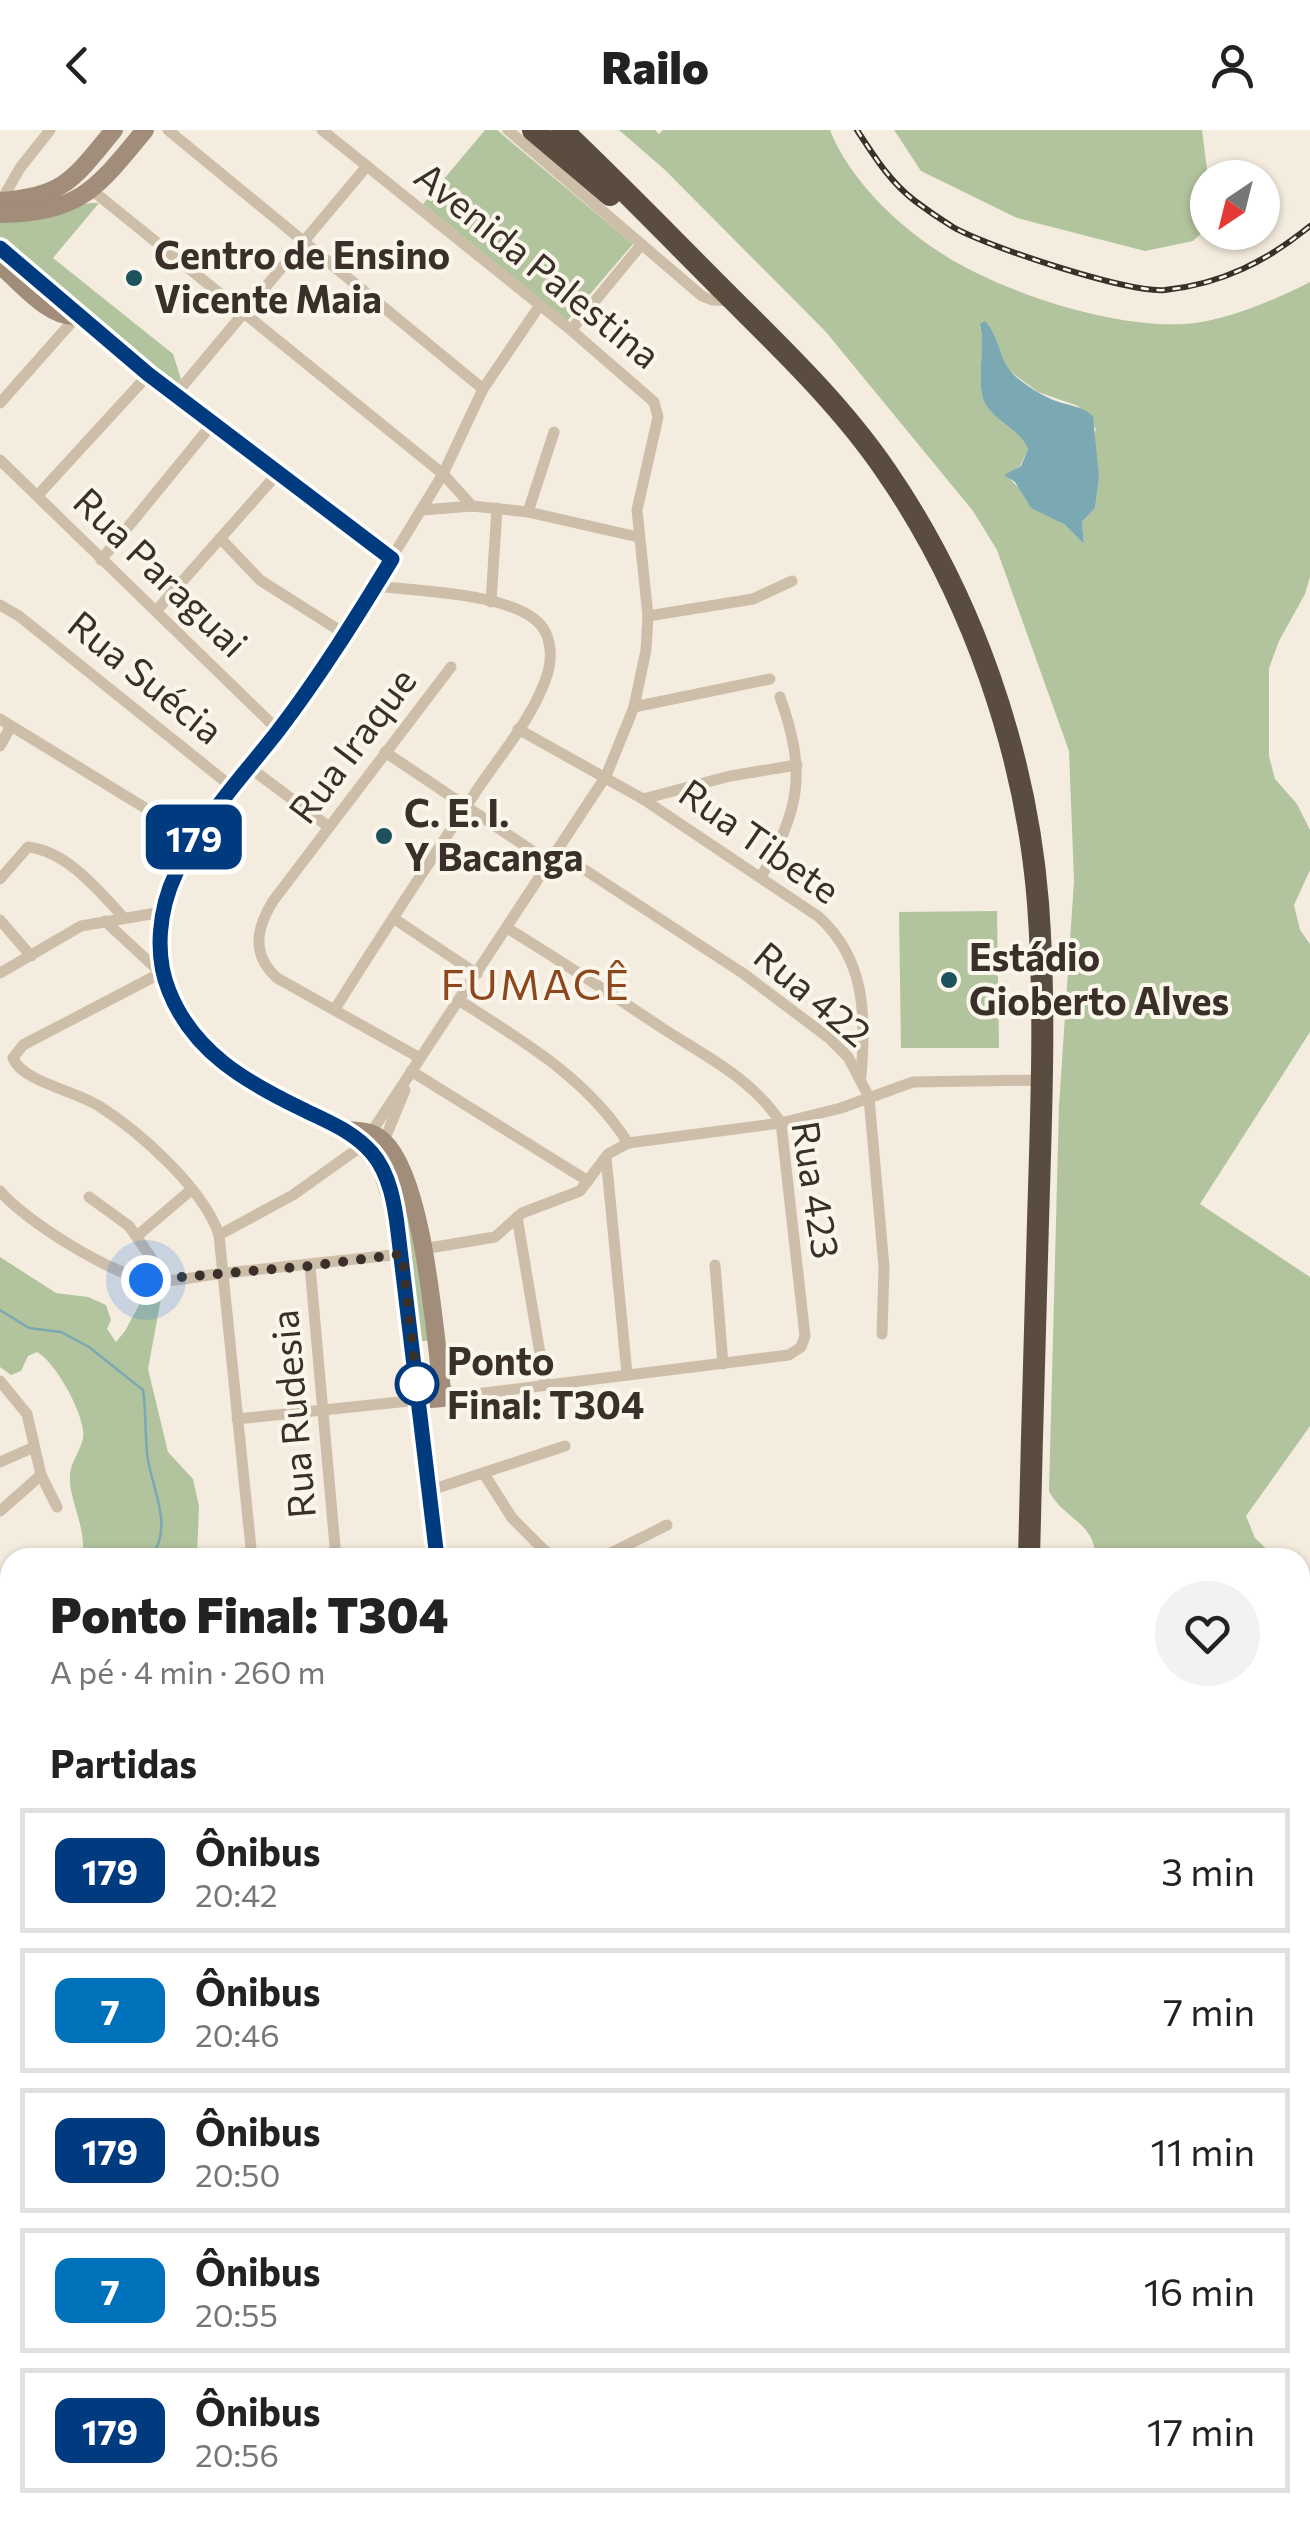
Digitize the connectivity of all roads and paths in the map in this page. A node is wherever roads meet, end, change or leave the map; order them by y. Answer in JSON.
{"nodes":[{"id":1,"x":50,"y":130,"type":"edge"},
{"id":2,"x":114,"y":130,"type":"edge"},
{"id":3,"x":146,"y":130,"type":"edge"},
{"id":4,"x":168,"y":130,"type":"edge"},
{"id":5,"x":322,"y":130,"type":"edge"},
{"id":6,"x":508,"y":130,"type":"edge"},
{"id":7,"x":533,"y":130,"type":"edge"},
{"id":8,"x":562,"y":130,"type":"edge"},
{"id":9,"x":366,"y":166,"type":"junction"},
{"id":10,"x":92,"y":190,"type":"junction"},
{"id":11,"x":0,"y":205,"type":"edge"},
{"id":12,"x":305,"y":241,"type":"junction"},
{"id":13,"x":641,"y":245,"type":"junction"},
{"id":14,"x":0,"y":248,"type":"edge"},
{"id":15,"x":0,"y":265,"type":"edge"},
{"id":16,"x":728,"y":295,"type":"junction"},
{"id":17,"x":540,"y":305,"type":"junction"},
{"id":18,"x":244,"y":312,"type":"junction"},
{"id":19,"x":78,"y":316,"type":"junction"},
{"id":20,"x":571,"y":330,"type":"junction"},
{"id":21,"x":148,"y":374,"type":"junction"},
{"id":22,"x":483,"y":389,"type":"junction"},
{"id":23,"x":175,"y":395,"type":"junction"},
{"id":24,"x":0,"y":404,"type":"edge"},
{"id":25,"x":212,"y":423,"type":"junction"},
{"id":26,"x":554,"y":432,"type":"dead end"},
{"id":27,"x":0,"y":460,"type":"edge"},
{"id":28,"x":278,"y":473,"type":"junction"},
{"id":29,"x":443,"y":474,"type":"junction"},
{"id":30,"x":38,"y":495,"type":"junction"},
{"id":31,"x":472,"y":506,"type":"junction"},
{"id":32,"x":497,"y":508,"type":"junction"},
{"id":33,"x":423,"y":510,"type":"junction"},
{"id":34,"x":528,"y":512,"type":"junction"},
{"id":35,"x":220,"y":538,"type":"junction"},
{"id":36,"x":638,"y":538,"type":"junction"},
{"id":37,"x":392,"y":559,"type":"junction"},
{"id":38,"x":101,"y":560,"type":"junction"},
{"id":39,"x":792,"y":581,"type":"dead end"},
{"id":40,"x":375,"y":586,"type":"junction"},
{"id":41,"x":0,"y":595,"type":"edge"},
{"id":42,"x":490,"y":602,"type":"junction"},
{"id":43,"x":0,"y":605,"type":"edge"},
{"id":44,"x":156,"y":612,"type":"junction"},
{"id":45,"x":19,"y":616,"type":"junction"},
{"id":46,"x":648,"y":616,"type":"junction"},
{"id":47,"x":345,"y":634,"type":"junction"},
{"id":48,"x":451,"y":667,"type":"dead end"},
{"id":49,"x":770,"y":679,"type":"dead end"},
{"id":50,"x":780,"y":698,"type":"dead end"},
{"id":51,"x":634,"y":708,"type":"junction"},
{"id":52,"x":5,"y":722,"type":"edge"},
{"id":53,"x":518,"y":729,"type":"junction"},
{"id":54,"x":278,"y":730,"type":"junction"},
{"id":55,"x":0,"y":746,"type":"edge"},
{"id":56,"x":386,"y":752,"type":"junction"},
{"id":57,"x":797,"y":765,"type":"junction"},
{"id":58,"x":249,"y":768,"type":"junction"},
{"id":59,"x":606,"y":776,"type":"junction"},
{"id":60,"x":232,"y":787,"type":"junction"},
{"id":61,"x":643,"y":798,"type":"junction"},
{"id":62,"x":466,"y":807,"type":"junction"},
{"id":63,"x":329,"y":827,"type":"junction"},
{"id":64,"x":194,"y":838,"type":"junction"},
{"id":65,"x":552,"y":856,"type":"junction"},
{"id":66,"x":760,"y":877,"type":"junction"},
{"id":67,"x":0,"y":879,"type":"edge"},
{"id":68,"x":162,"y":912,"type":"junction"},
{"id":69,"x":124,"y":918,"type":"junction"},
{"id":70,"x":393,"y":918,"type":"junction"},
{"id":71,"x":0,"y":920,"type":"edge"},
{"id":72,"x":105,"y":921,"type":"junction"},
{"id":73,"x":507,"y":928,"type":"junction"},
{"id":74,"x":31,"y":956,"type":"junction"},
{"id":75,"x":0,"y":973,"type":"edge"},
{"id":76,"x":161,"y":973,"type":"junction"},
{"id":77,"x":478,"y":974,"type":"junction"},
{"id":78,"x":460,"y":1001,"type":"junction"},
{"id":79,"x":335,"y":1009,"type":"junction"},
{"id":80,"x":420,"y":1058,"type":"junction"},
{"id":81,"x":411,"y":1072,"type":"junction"},
{"id":82,"x":861,"y":1076,"type":"junction"},
{"id":83,"x":1042,"y":1080,"type":"junction"},
{"id":84,"x":869,"y":1097,"type":"junction"},
{"id":85,"x":781,"y":1123,"type":"junction"},
{"id":86,"x":373,"y":1143,"type":"junction"},
{"id":87,"x":628,"y":1144,"type":"junction"},
{"id":88,"x":606,"y":1157,"type":"junction"},
{"id":89,"x":588,"y":1182,"type":"junction"},
{"id":90,"x":192,"y":1190,"type":"junction"},
{"id":91,"x":0,"y":1191,"type":"edge"},
{"id":92,"x":88,"y":1198,"type":"dead end"},
{"id":93,"x":516,"y":1217,"type":"junction"},
{"id":94,"x":219,"y":1235,"type":"junction"},
{"id":95,"x":137,"y":1236,"type":"junction"},
{"id":96,"x":422,"y":1249,"type":"junction"},
{"id":97,"x":402,"y":1254,"type":"junction"},
{"id":98,"x":152,"y":1258,"type":"dead end"},
{"id":99,"x":310,"y":1266,"type":"junction"},
{"id":100,"x":715,"y":1266,"type":"dead end"},
{"id":101,"x":222,"y":1273,"type":"junction"},
{"id":102,"x":882,"y":1334,"type":"dead end"},
{"id":103,"x":723,"y":1364,"type":"junction"},
{"id":104,"x":438,"y":1365,"type":"junction"},
{"id":105,"x":416,"y":1368,"type":"junction"},
{"id":106,"x":627,"y":1374,"type":"junction"},
{"id":107,"x":0,"y":1381,"type":"edge"},
{"id":108,"x":545,"y":1383,"type":"junction"},
{"id":109,"x":443,"y":1398,"type":"junction"},
{"id":110,"x":419,"y":1400,"type":"junction"},
{"id":111,"x":325,"y":1410,"type":"junction"},
{"id":112,"x":237,"y":1419,"type":"junction"},
{"id":113,"x":565,"y":1446,"type":"dead end"},
{"id":114,"x":34,"y":1447,"type":"junction"},
{"id":115,"x":0,"y":1462,"type":"edge"},
{"id":116,"x":41,"y":1474,"type":"junction"},
{"id":117,"x":484,"y":1474,"type":"junction"},
{"id":118,"x":428,"y":1490,"type":"junction"},
{"id":119,"x":57,"y":1507,"type":"dead end"},
{"id":120,"x":0,"y":1512,"type":"edge"},
{"id":121,"x":667,"y":1524,"type":"dead end"},
{"id":122,"x":251,"y":1548,"type":"edge"},
{"id":123,"x":335,"y":1548,"type":"edge"},
{"id":124,"x":436,"y":1548,"type":"edge"},
{"id":125,"x":542,"y":1548,"type":"edge"},
{"id":126,"x":621,"y":1548,"type":"edge"},
{"id":127,"x":1030,"y":1548,"type":"edge"}],
"edges":[{"from":1,"to":11,"type":"street"},
{"from":2,"to":11,"type":"street"},
{"from":3,"to":10,"type":"street"},
{"from":4,"to":12,"type":"street"},
{"from":5,"to":9,"type":"street","name":"Avenida Palestina"},
{"from":6,"to":13,"type":"street"},
{"from":7,"to":16,"type":"highway"},
{"from":8,"to":16,"type":"highway"},
{"from":9,"to":12,"type":"street"},
{"from":9,"to":17,"type":"street","name":"Avenida Palestina"},
{"from":10,"to":11,"type":"street"},
{"from":10,"to":18,"type":"street"},
{"from":12,"to":18,"type":"street"},
{"from":12,"to":22,"type":"street"},
{"from":13,"to":16,"type":"street"},
{"from":13,"to":20,"type":"street"},
{"from":14,"to":19,"type":"street"},
{"from":15,"to":19,"type":"street"},
{"from":16,"to":83,"type":"highway"},
{"from":17,"to":20,"type":"street","name":"Avenida Palestina"},
{"from":17,"to":22,"type":"street"},
{"from":18,"to":23,"type":"street"},
{"from":18,"to":29,"type":"street"},
{"from":19,"to":21,"type":"street"},
{"from":19,"to":24,"type":"street"},
{"from":20,"to":36,"type":"street","name":"Avenida Palestina"},
{"from":21,"to":23,"type":"street"},
{"from":21,"to":30,"type":"street"},
{"from":22,"to":29,"type":"street"},
{"from":23,"to":25,"type":"street"},
{"from":25,"to":28,"type":"street"},
{"from":25,"to":38,"type":"street"},
{"from":26,"to":34,"type":"street"},
{"from":27,"to":30,"type":"street","name":"Rua Paraguai"},
{"from":28,"to":35,"type":"street"},
{"from":28,"to":37,"type":"street"},
{"from":29,"to":31,"type":"street"},
{"from":29,"to":33,"type":"street"},
{"from":30,"to":38,"type":"street","name":"Rua Paraguai"},
{"from":31,"to":32,"type":"street"},
{"from":31,"to":33,"type":"street"},
{"from":32,"to":34,"type":"street"},
{"from":32,"to":42,"type":"street"},
{"from":33,"to":37,"type":"street"},
{"from":34,"to":36,"type":"street"},
{"from":35,"to":44,"type":"street"},
{"from":35,"to":47,"type":"street"},
{"from":36,"to":46,"type":"street"},
{"from":37,"to":40,"type":"street"},
{"from":38,"to":44,"type":"street","name":"Rua Paraguai"},
{"from":39,"to":46,"type":"street"},
{"from":40,"to":42,"type":"street"},
{"from":40,"to":47,"type":"street"},
{"from":41,"to":45,"type":"street","name":"Rua Suécia"},
{"from":42,"to":53,"type":"street"},
{"from":43,"to":45,"type":"street","name":"Rua Suécia"},
{"from":44,"to":54,"type":"street","name":"Rua Paraguai"},
{"from":45,"to":60,"type":"street","name":"Rua Suécia"},
{"from":46,"to":51,"type":"street"},
{"from":47,"to":54,"type":"street"},
{"from":48,"to":56,"type":"street","name":"Rua Iraque"},
{"from":49,"to":51,"type":"street"},
{"from":50,"to":57,"type":"street"},
{"from":51,"to":59,"type":"street"},
{"from":52,"to":55,"type":"street"},
{"from":52,"to":64,"type":"street"},
{"from":53,"to":59,"type":"street","name":"Rua Tibete"},
{"from":53,"to":62,"type":"street"},
{"from":54,"to":58,"type":"street"},
{"from":56,"to":62,"type":"street","name":"Rua 422"},
{"from":56,"to":63,"type":"street","name":"Rua Iraque"},
{"from":57,"to":61,"type":"street"},
{"from":57,"to":66,"type":"street"},
{"from":58,"to":60,"type":"street"},
{"from":58,"to":63,"type":"street"},
{"from":59,"to":61,"type":"street","name":"Rua Tibete"},
{"from":59,"to":65,"type":"street"},
{"from":60,"to":64,"type":"street"},
{"from":61,"to":66,"type":"street","name":"Rua Tibete"},
{"from":62,"to":65,"type":"street","name":"Rua 422"},
{"from":62,"to":70,"type":"street"},
{"from":63,"to":79,"type":"street","name":"Rua Iraque"},
{"from":64,"to":68,"type":"street"},
{"from":65,"to":73,"type":"street"},
{"from":65,"to":82,"type":"street","name":"Rua 422"},
{"from":66,"to":82,"type":"street","name":"Rua Tibete"},
{"from":67,"to":69,"type":"street"},
{"from":68,"to":69,"type":"street"},
{"from":68,"to":76,"type":"street"},
{"from":69,"to":72,"type":"street"},
{"from":70,"to":77,"type":"street"},
{"from":70,"to":79,"type":"street"},
{"from":71,"to":74,"type":"street"},
{"from":72,"to":74,"type":"street"},
{"from":72,"to":76,"type":"street"},
{"from":73,"to":77,"type":"street"},
{"from":73,"to":85,"type":"street","name":"Rua 423"},
{"from":74,"to":75,"type":"street"},
{"from":76,"to":86,"type":"street"},
{"from":76,"to":90,"type":"street"},
{"from":77,"to":78,"type":"street"},
{"from":78,"to":80,"type":"street"},
{"from":78,"to":87,"type":"street"},
{"from":79,"to":80,"type":"street","name":"Rua Iraque"},
{"from":80,"to":81,"type":"street"},
{"from":81,"to":86,"type":"street"},
{"from":81,"to":89,"type":"street"},
{"from":82,"to":84,"type":"street","name":"Rua 422"},
{"from":83,"to":84,"type":"street"},
{"from":83,"to":127,"type":"highway"},
{"from":84,"to":85,"type":"street"},
{"from":84,"to":102,"type":"street","name":"Rua 422"},
{"from":85,"to":87,"type":"street"},
{"from":85,"to":103,"type":"street","name":"Rua 423"},
{"from":86,"to":94,"type":"street"},
{"from":86,"to":96,"type":"street"},
{"from":86,"to":97,"type":"street"},
{"from":87,"to":88,"type":"street"},
{"from":88,"to":89,"type":"street"},
{"from":88,"to":106,"type":"street"},
{"from":89,"to":93,"type":"street"},
{"from":90,"to":94,"type":"street"},
{"from":90,"to":95,"type":"street"},
{"from":91,"to":101,"type":"street"},
{"from":92,"to":95,"type":"street"},
{"from":93,"to":96,"type":"street"},
{"from":93,"to":108,"type":"street"},
{"from":94,"to":101,"type":"street"},
{"from":95,"to":98,"type":"street"},
{"from":96,"to":104,"type":"street"},
{"from":97,"to":99,"type":"street"},
{"from":97,"to":105,"type":"street"},
{"from":99,"to":101,"type":"street"},
{"from":99,"to":111,"type":"street","name":"Rua Rudesia"},
{"from":100,"to":103,"type":"street"},
{"from":101,"to":112,"type":"street"},
{"from":103,"to":106,"type":"street"},
{"from":104,"to":105,"type":"street"},
{"from":104,"to":109,"type":"street"},
{"from":105,"to":110,"type":"street"},
{"from":106,"to":108,"type":"street"},
{"from":107,"to":114,"type":"street"},
{"from":108,"to":109,"type":"street"},
{"from":109,"to":110,"type":"street"},
{"from":110,"to":111,"type":"street"},
{"from":110,"to":118,"type":"street"},
{"from":111,"to":112,"type":"street"},
{"from":111,"to":123,"type":"street","name":"Rua Rudesia"},
{"from":112,"to":122,"type":"street"},
{"from":113,"to":117,"type":"street"},
{"from":114,"to":115,"type":"street"},
{"from":114,"to":116,"type":"street"},
{"from":116,"to":119,"type":"street"},
{"from":116,"to":120,"type":"street"},
{"from":117,"to":118,"type":"street"},
{"from":117,"to":125,"type":"street"},
{"from":118,"to":124,"type":"street"},
{"from":121,"to":126,"type":"street"}]}
